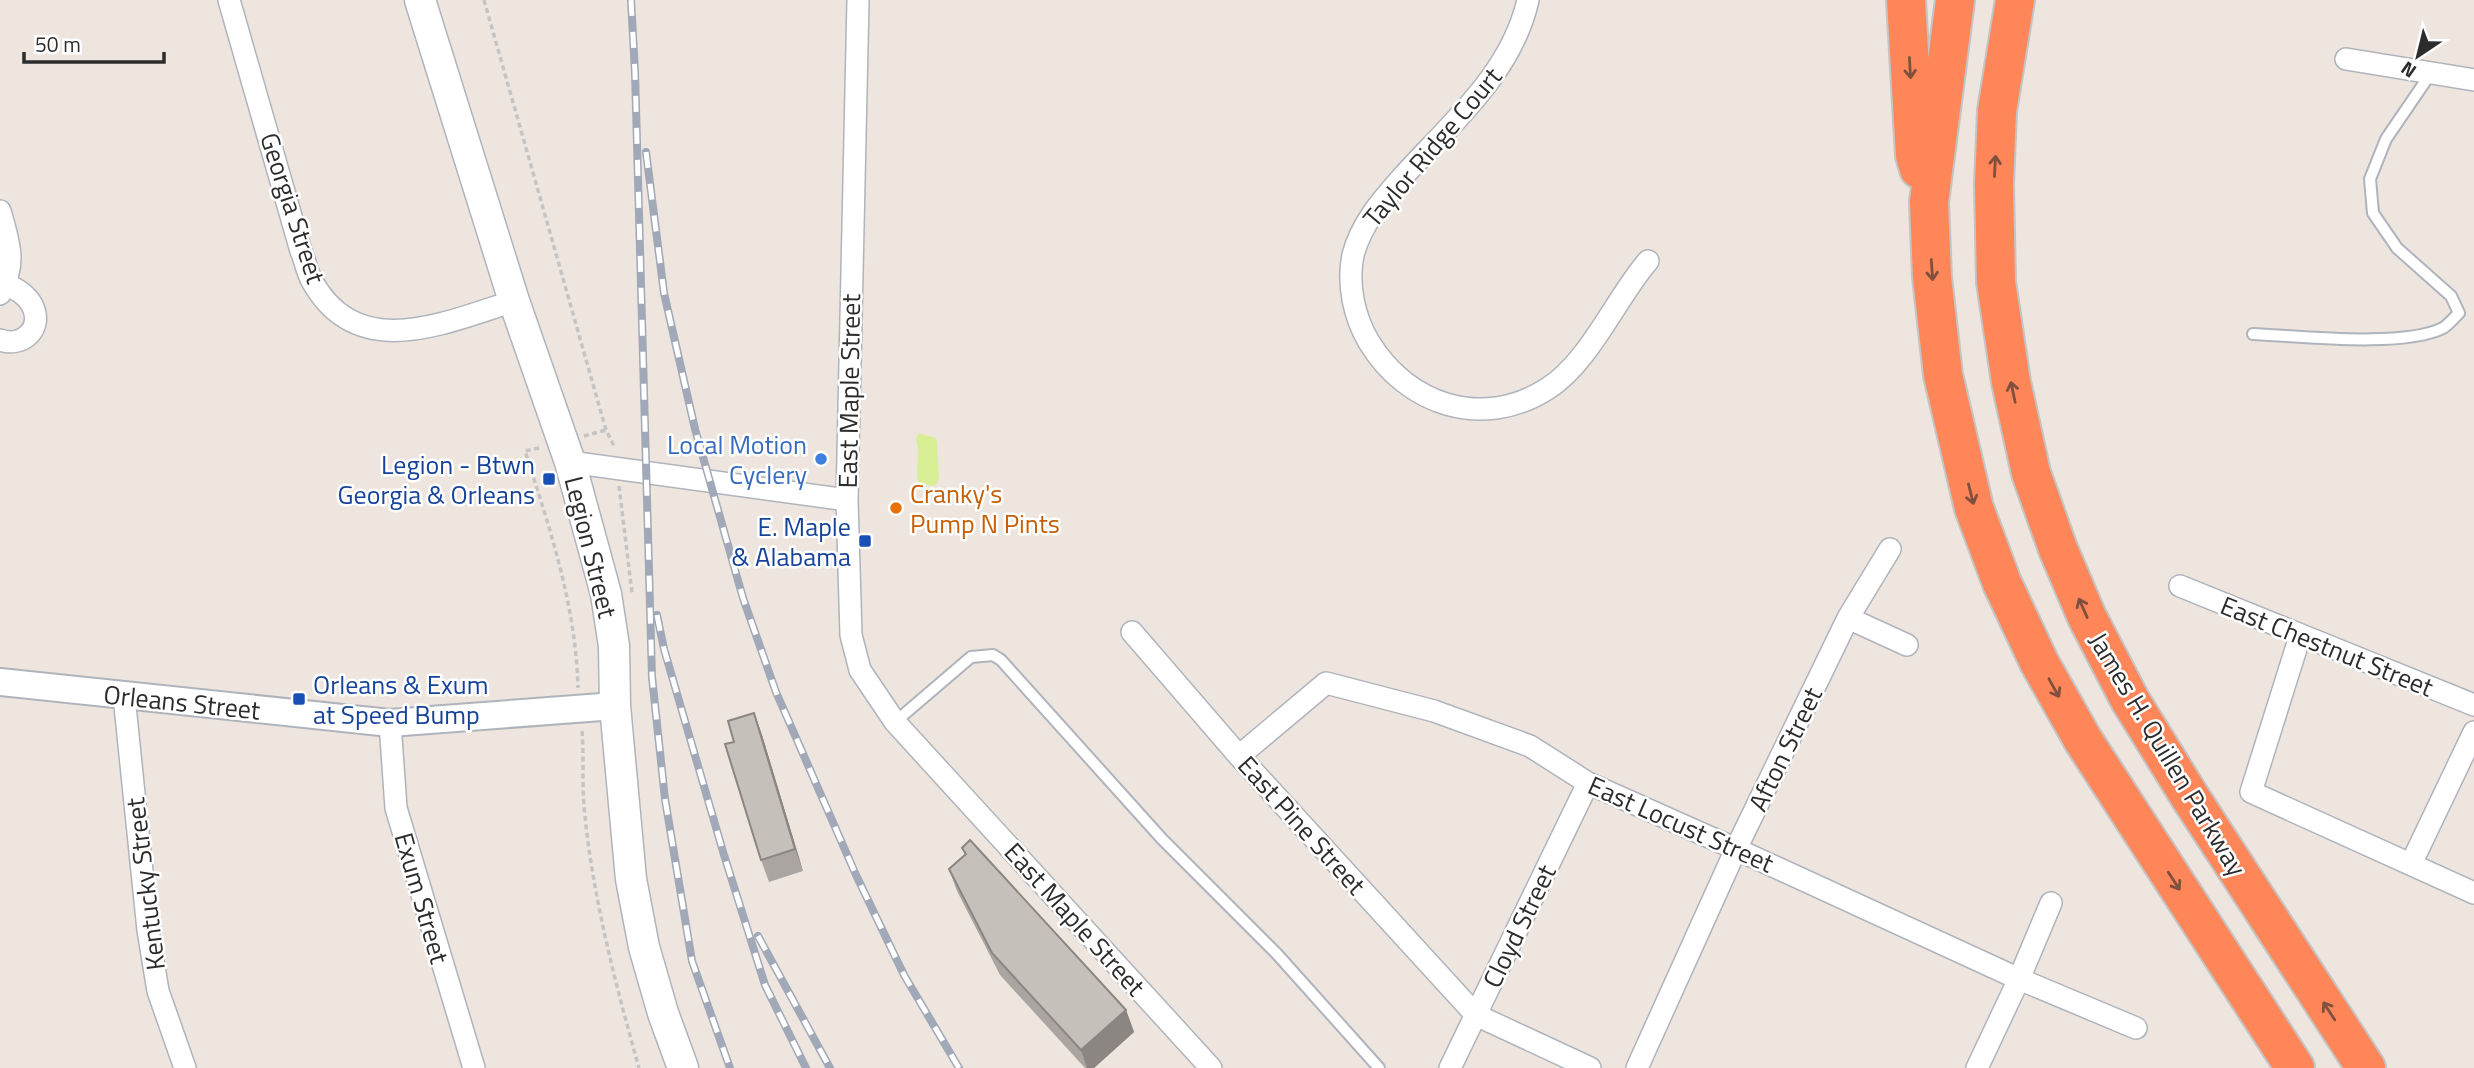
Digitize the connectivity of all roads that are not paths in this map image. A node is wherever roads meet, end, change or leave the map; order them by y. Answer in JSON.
{"nodes":[{"id":1,"x":229,"y":0,"type":"edge"},
{"id":2,"x":420,"y":0,"type":"edge"},
{"id":3,"x":858,"y":0,"type":"edge"},
{"id":4,"x":1528,"y":0,"type":"edge"},
{"id":5,"x":1906,"y":0,"type":"edge"},
{"id":6,"x":1955,"y":0,"type":"edge"},
{"id":7,"x":2015,"y":0,"type":"edge"},
{"id":8,"x":2346,"y":59,"type":"dead end"},
{"id":9,"x":2431,"y":73,"type":"junction"},
{"id":10,"x":2474,"y":80,"type":"edge"},
{"id":11,"x":1929,"y":202,"type":"junction"},
{"id":12,"x":0,"y":211,"type":"edge"},
{"id":13,"x":1648,"y":261,"type":"dead end"},
{"id":14,"x":3,"y":289,"type":"edge"},
{"id":15,"x":514,"y":301,"type":"junction"},
{"id":16,"x":2253,"y":334,"type":"dead end"},
{"id":17,"x":0,"y":340,"type":"edge"},
{"id":18,"x":570,"y":461,"type":"junction"},
{"id":19,"x":847,"y":499,"type":"junction"},
{"id":20,"x":1890,"y":549,"type":"dead end"},
{"id":21,"x":2180,"y":586,"type":"dead end"},
{"id":22,"x":1848,"y":618,"type":"junction"},
{"id":23,"x":1132,"y":632,"type":"dead end"},
{"id":24,"x":2300,"y":636,"type":"junction"},
{"id":25,"x":1907,"y":645,"type":"dead end"},
{"id":26,"x":0,"y":682,"type":"edge"},
{"id":27,"x":124,"y":696,"type":"junction"},
{"id":28,"x":2474,"y":705,"type":"edge"},
{"id":29,"x":615,"y":706,"type":"junction"},
{"id":30,"x":895,"y":722,"type":"junction"},
{"id":31,"x":390,"y":723,"type":"junction"},
{"id":32,"x":2474,"y":732,"type":"edge"},
{"id":33,"x":1239,"y":756,"type":"junction"},
{"id":34,"x":1588,"y":783,"type":"junction"},
{"id":35,"x":1736,"y":849,"type":"junction"},
{"id":36,"x":2411,"y":864,"type":"junction"},
{"id":37,"x":2474,"y":893,"type":"edge"},
{"id":38,"x":2051,"y":903,"type":"dead end"},
{"id":39,"x":2019,"y":979,"type":"junction"},
{"id":40,"x":1476,"y":1015,"type":"junction"},
{"id":41,"x":2136,"y":1028,"type":"dead end"},
{"id":42,"x":465,"y":1065,"type":"edge"},
{"id":43,"x":185,"y":1068,"type":"edge"},
{"id":44,"x":683,"y":1068,"type":"edge"},
{"id":45,"x":1211,"y":1068,"type":"edge"},
{"id":46,"x":1379,"y":1068,"type":"edge"},
{"id":47,"x":1450,"y":1068,"type":"edge"},
{"id":48,"x":1590,"y":1068,"type":"edge"},
{"id":49,"x":1637,"y":1068,"type":"edge"},
{"id":50,"x":1977,"y":1068,"type":"edge"},
{"id":51,"x":2295,"y":1068,"type":"edge"},
{"id":52,"x":2366,"y":1068,"type":"edge"}],
"edges":[{"from":1,"to":15,"type":"street","name":"Georgia Street"},
{"from":2,"to":15,"type":"main road","name":"Legion Street"},
{"from":3,"to":19,"type":"street","name":"East Maple Street"},
{"from":4,"to":13,"type":"street","name":"Taylor Ridge Court"},
{"from":5,"to":11,"type":"highway","one_way":true},
{"from":6,"to":11,"type":"highway"},
{"from":52,"to":7,"type":"highway","name":"James H. Quillen Parkway","one_way":true},
{"from":8,"to":9,"type":"street"},
{"from":9,"to":10,"type":"street"},
{"from":9,"to":16,"type":"lane"},
{"from":11,"to":51,"type":"highway","one_way":true},
{"from":12,"to":14,"type":"street"},
{"from":14,"to":17,"type":"street"},
{"from":15,"to":18,"type":"main road","name":"Legion Street"},
{"from":18,"to":19,"type":"street"},
{"from":18,"to":29,"type":"main road","name":"Legion Street"},
{"from":19,"to":30,"type":"street","name":"East Maple Street"},
{"from":20,"to":22,"type":"street","name":"Afton Street"},
{"from":21,"to":24,"type":"street","name":"East Chestnut Street"},
{"from":22,"to":25,"type":"street"},
{"from":22,"to":35,"type":"street","name":"Afton Street"},
{"from":23,"to":33,"type":"street","name":"East Pine Street"},
{"from":24,"to":28,"type":"street","name":"East Chestnut Street"},
{"from":24,"to":36,"type":"street"},
{"from":26,"to":27,"type":"street","name":"Orleans Street"},
{"from":27,"to":31,"type":"street","name":"Orleans Street"},
{"from":27,"to":43,"type":"street","name":"Kentucky Street"},
{"from":29,"to":31,"type":"street","name":"Orleans Street"},
{"from":29,"to":44,"type":"main road","name":"Legion Street"},
{"from":30,"to":45,"type":"street","name":"East Maple Street"},
{"from":30,"to":46,"type":"lane"},
{"from":31,"to":42,"type":"street","name":"Exum Street"},
{"from":32,"to":36,"type":"street"},
{"from":33,"to":34,"type":"street","name":"East Locust Street"},
{"from":33,"to":40,"type":"street","name":"East Pine Street"},
{"from":34,"to":35,"type":"street","name":"East Locust Street"},
{"from":34,"to":40,"type":"street","name":"Cloyd Street"},
{"from":35,"to":39,"type":"street","name":"East Locust Street"},
{"from":35,"to":49,"type":"street","name":"Afton Street"},
{"from":36,"to":37,"type":"street"},
{"from":38,"to":39,"type":"street"},
{"from":39,"to":41,"type":"street","name":"East Locust Street"},
{"from":39,"to":50,"type":"street"},
{"from":40,"to":47,"type":"street","name":"Cloyd Street"},
{"from":40,"to":48,"type":"street"}]}
